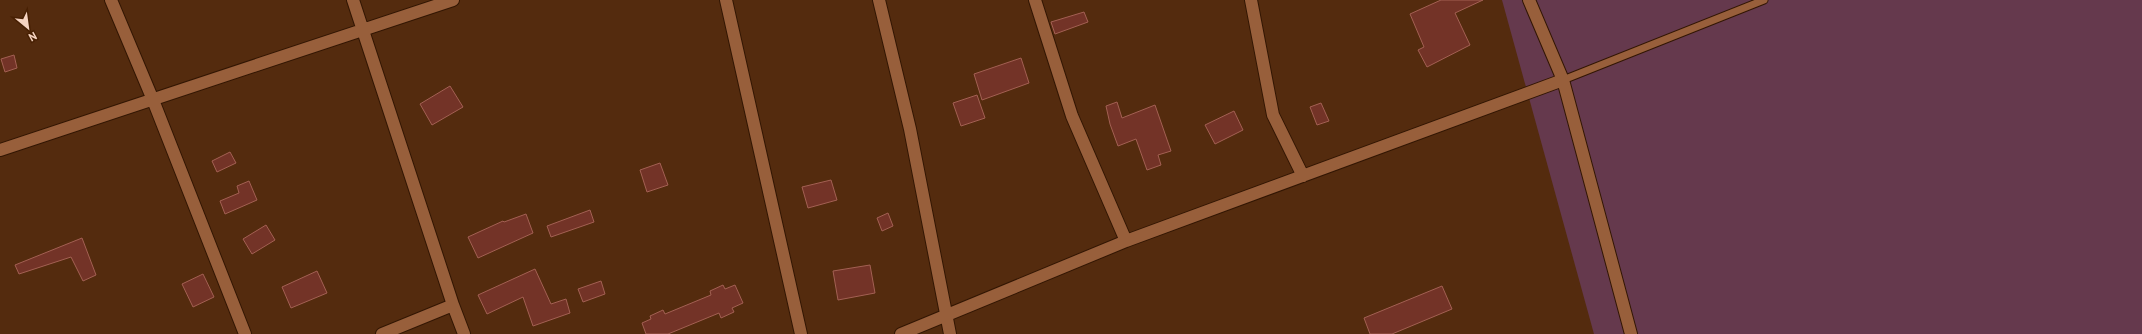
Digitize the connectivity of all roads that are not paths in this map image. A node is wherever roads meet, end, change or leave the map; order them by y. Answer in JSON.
{"nodes":[{"id":1,"x":110,"y":0,"type":"edge"},
{"id":2,"x":353,"y":0,"type":"edge"},
{"id":3,"x":453,"y":0,"type":"edge"},
{"id":4,"x":726,"y":0,"type":"edge"},
{"id":5,"x":879,"y":0,"type":"edge"},
{"id":6,"x":1035,"y":0,"type":"edge"},
{"id":7,"x":1251,"y":0,"type":"edge"},
{"id":8,"x":1529,"y":0,"type":"edge"},
{"id":9,"x":1764,"y":0,"type":"edge"},
{"id":10,"x":362,"y":29,"type":"junction"},
{"id":11,"x":1563,"y":80,"type":"junction"},
{"id":12,"x":153,"y":100,"type":"junction"},
{"id":13,"x":0,"y":150,"type":"edge"},
{"id":14,"x":1303,"y":176,"type":"junction"},
{"id":15,"x":1126,"y":241,"type":"junction"},
{"id":16,"x":453,"y":305,"type":"junction"},
{"id":17,"x":948,"y":315,"type":"junction"},
{"id":18,"x":245,"y":334,"type":"edge"},
{"id":19,"x":382,"y":334,"type":"edge"},
{"id":20,"x":464,"y":334,"type":"edge"},
{"id":21,"x":801,"y":334,"type":"edge"},
{"id":22,"x":901,"y":334,"type":"edge"},
{"id":23,"x":950,"y":334,"type":"edge"},
{"id":24,"x":1631,"y":334,"type":"edge"}],
"edges":[{"from":1,"to":12,"type":"street"},
{"from":2,"to":10,"type":"street"},
{"from":3,"to":10,"type":"street"},
{"from":4,"to":21,"type":"street"},
{"from":5,"to":17,"type":"street"},
{"from":6,"to":15,"type":"street"},
{"from":7,"to":14,"type":"street"},
{"from":8,"to":11,"type":"street"},
{"from":9,"to":11,"type":"lane"},
{"from":10,"to":12,"type":"street"},
{"from":10,"to":16,"type":"street"},
{"from":11,"to":14,"type":"street"},
{"from":11,"to":24,"type":"street"},
{"from":12,"to":13,"type":"street"},
{"from":12,"to":18,"type":"street"},
{"from":14,"to":15,"type":"street"},
{"from":15,"to":17,"type":"street"},
{"from":16,"to":19,"type":"street"},
{"from":16,"to":20,"type":"street"},
{"from":17,"to":22,"type":"street"},
{"from":17,"to":23,"type":"street"}]}
